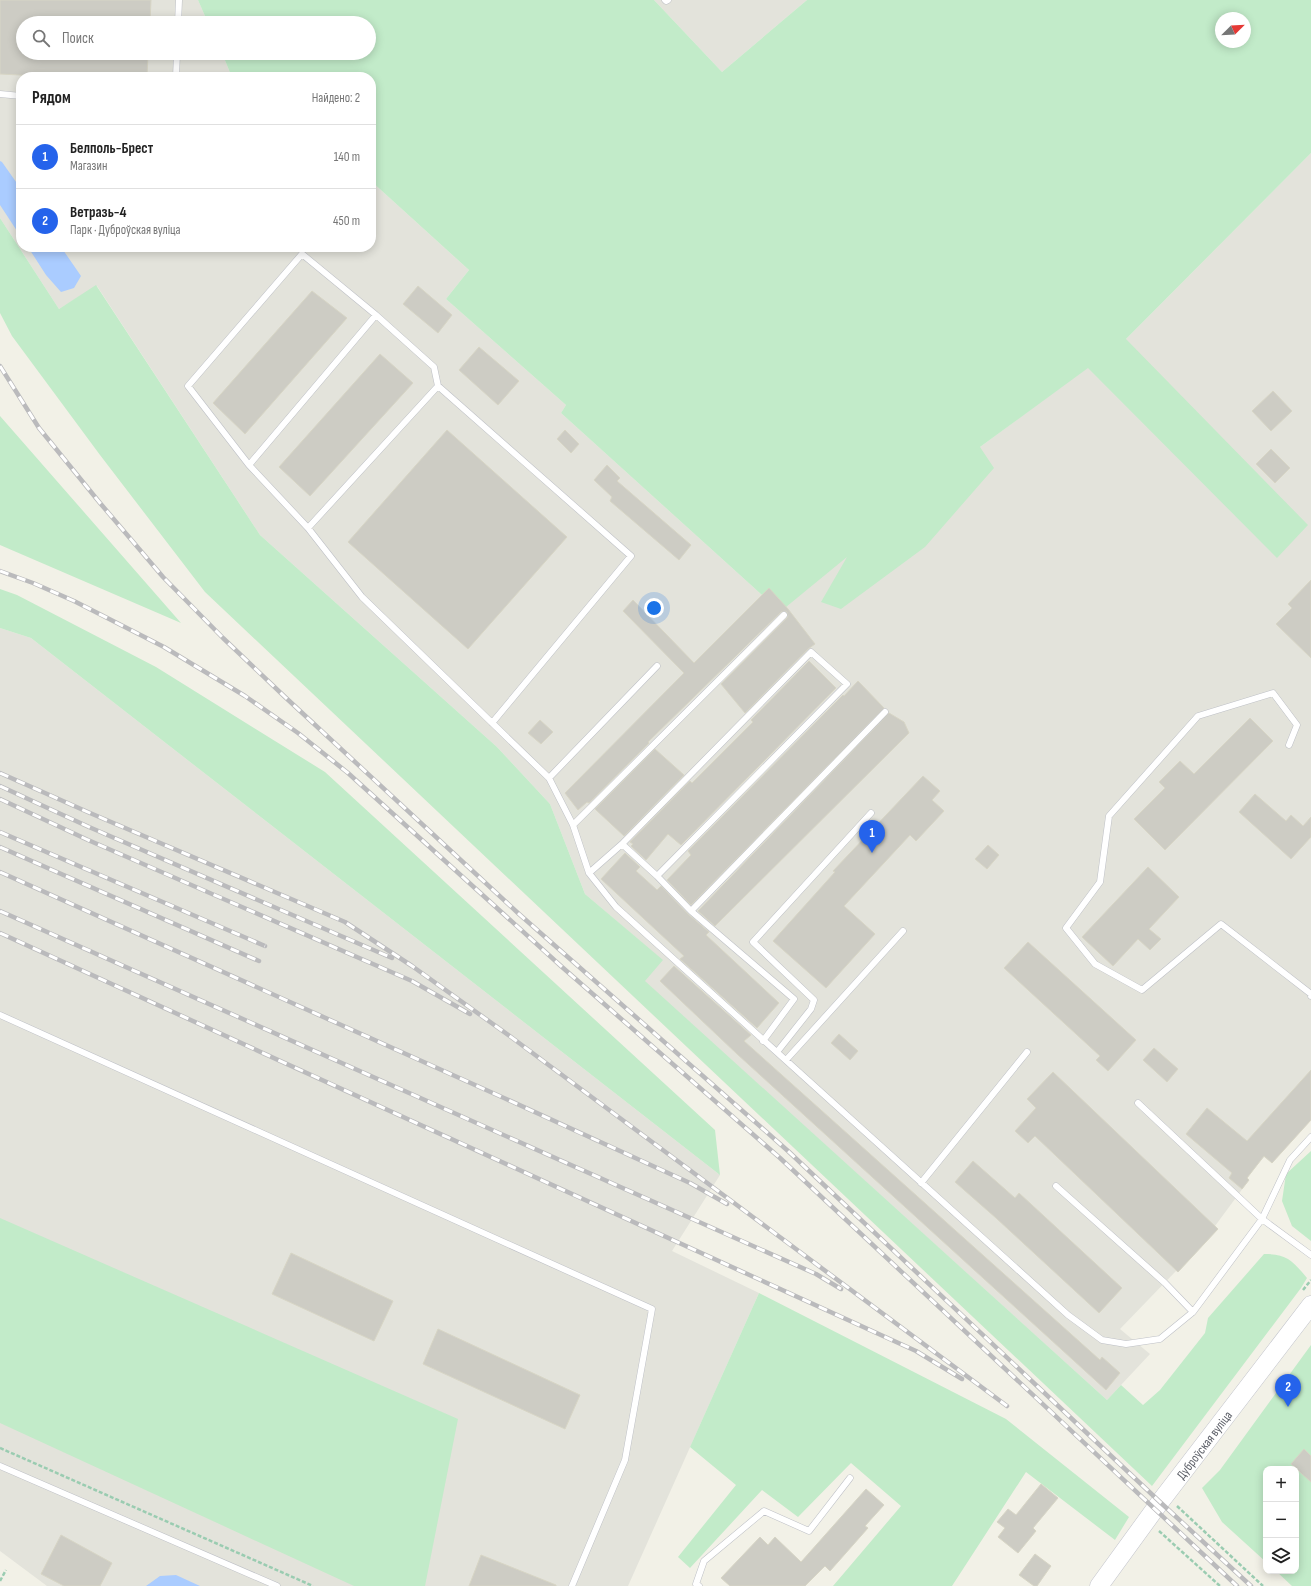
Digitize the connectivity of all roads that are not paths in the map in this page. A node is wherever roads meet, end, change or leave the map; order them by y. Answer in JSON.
{"nodes":[{"id":1,"x":179,"y":0,"type":"edge"},
{"id":2,"x":178,"y":16,"type":"edge"},
{"id":3,"x":177,"y":60,"type":"edge"},
{"id":4,"x":176,"y":72,"type":"edge"},
{"id":5,"x":0,"y":94,"type":"edge"},
{"id":6,"x":16,"y":96,"type":"edge"},
{"id":7,"x":302,"y":254,"type":"joint"},
{"id":8,"x":376,"y":315,"type":"junction"},
{"id":9,"x":438,"y":386,"type":"junction"},
{"id":10,"x":249,"y":465,"type":"junction"},
{"id":11,"x":308,"y":528,"type":"junction"},
{"id":12,"x":784,"y":615,"type":"dead end"},
{"id":13,"x":657,"y":666,"type":"dead end"},
{"id":14,"x":885,"y":712,"type":"dead end"},
{"id":15,"x":492,"y":723,"type":"junction"},
{"id":16,"x":1289,"y":745,"type":"dead end"},
{"id":17,"x":549,"y":778,"type":"junction"},
{"id":18,"x":871,"y":813,"type":"dead end"},
{"id":19,"x":573,"y":825,"type":"junction"},
{"id":20,"x":622,"y":844,"type":"junction"},
{"id":21,"x":589,"y":873,"type":"junction"},
{"id":22,"x":657,"y":876,"type":"junction"},
{"id":23,"x":691,"y":911,"type":"junction"},
{"id":24,"x":903,"y":931,"type":"dead end"},
{"id":25,"x":1311,"y":996,"type":"edge"},
{"id":26,"x":0,"y":1015,"type":"edge"},
{"id":27,"x":763,"y":1041,"type":"junction"},
{"id":28,"x":777,"y":1052,"type":"junction"},
{"id":29,"x":1028,"y":1052,"type":"dead end"},
{"id":30,"x":786,"y":1060,"type":"junction"},
{"id":31,"x":1138,"y":1103,"type":"dead end"},
{"id":32,"x":1311,"y":1137,"type":"edge"},
{"id":33,"x":921,"y":1183,"type":"junction"},
{"id":34,"x":1056,"y":1186,"type":"dead end"},
{"id":35,"x":1262,"y":1219,"type":"junction"},
{"id":36,"x":1311,"y":1255,"type":"edge"},
{"id":37,"x":1311,"y":1305,"type":"edge"},
{"id":38,"x":1193,"y":1312,"type":"junction"},
{"id":39,"x":0,"y":1466,"type":"edge"},
{"id":40,"x":850,"y":1478,"type":"dead end"},
{"id":41,"x":277,"y":1586,"type":"edge"},
{"id":42,"x":572,"y":1586,"type":"edge"},
{"id":43,"x":699,"y":1586,"type":"edge"},
{"id":44,"x":1099,"y":1586,"type":"edge"}],
"edges":[{"from":1,"to":2,"type":"lane"},
{"from":3,"to":4,"type":"lane"},
{"from":5,"to":6,"type":"lane"},
{"from":7,"to":8,"type":"lane"},
{"from":7,"to":10,"type":"lane"},
{"from":8,"to":9,"type":"lane"},
{"from":8,"to":10,"type":"lane"},
{"from":9,"to":11,"type":"lane"},
{"from":9,"to":15,"type":"lane"},
{"from":10,"to":11,"type":"lane"},
{"from":11,"to":15,"type":"lane"},
{"from":12,"to":19,"type":"lane"},
{"from":13,"to":17,"type":"lane"},
{"from":14,"to":23,"type":"lane"},
{"from":15,"to":17,"type":"lane"},
{"from":16,"to":25,"type":"lane"},
{"from":17,"to":19,"type":"lane"},
{"from":18,"to":28,"type":"lane"},
{"from":19,"to":21,"type":"lane"},
{"from":20,"to":21,"type":"lane"},
{"from":20,"to":22,"type":"lane"},
{"from":20,"to":22,"type":"lane"},
{"from":21,"to":27,"type":"lane"},
{"from":22,"to":23,"type":"lane"},
{"from":23,"to":27,"type":"lane"},
{"from":24,"to":30,"type":"lane"},
{"from":26,"to":42,"type":"lane"},
{"from":27,"to":28,"type":"lane"},
{"from":28,"to":30,"type":"lane"},
{"from":29,"to":33,"type":"lane"},
{"from":30,"to":33,"type":"lane"},
{"from":31,"to":35,"type":"lane"},
{"from":32,"to":35,"type":"lane"},
{"from":33,"to":38,"type":"lane"},
{"from":34,"to":38,"type":"lane"},
{"from":35,"to":36,"type":"lane"},
{"from":35,"to":38,"type":"lane"},
{"from":37,"to":44,"type":"main road","name":"Дуброўская вуліца"},
{"from":39,"to":41,"type":"lane"},
{"from":40,"to":43,"type":"lane"}]}
